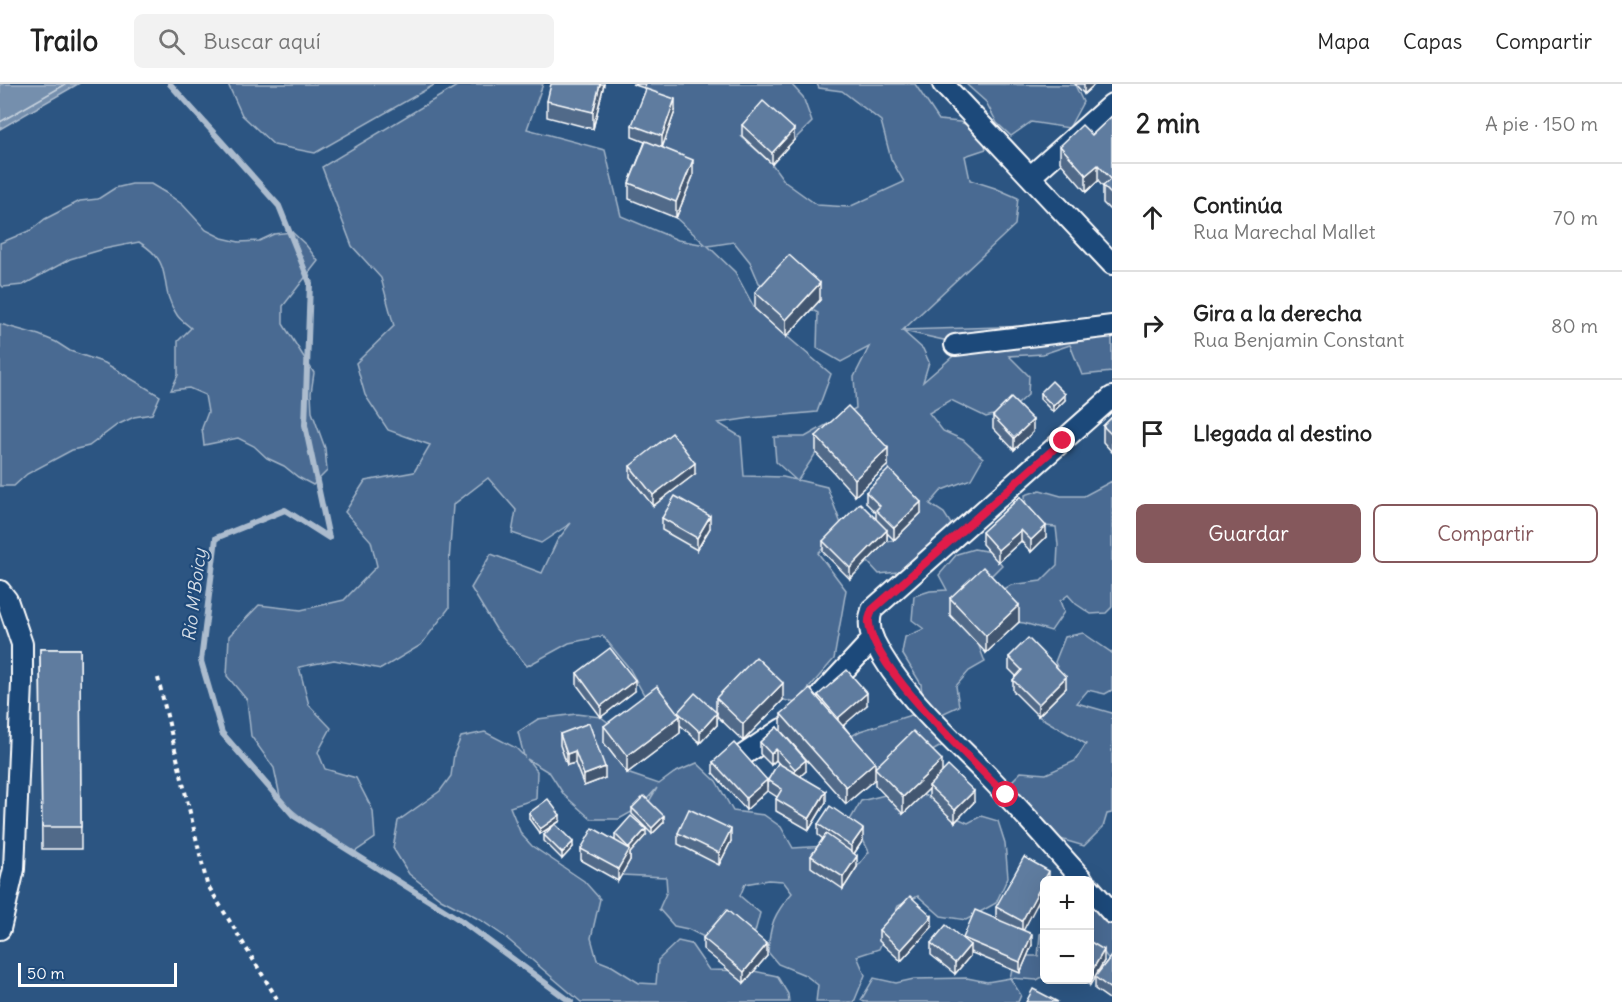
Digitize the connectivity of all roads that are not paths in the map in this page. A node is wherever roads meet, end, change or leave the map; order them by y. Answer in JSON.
{"nodes":[{"id":1,"x":943,"y":84,"type":"edge"},
{"id":2,"x":1112,"y":104,"type":"edge"},
{"id":3,"x":1031,"y":176,"type":"junction"},
{"id":4,"x":1112,"y":264,"type":"edge"},
{"id":5,"x":1112,"y":326,"type":"edge"},
{"id":6,"x":955,"y":345,"type":"dead end"},
{"id":7,"x":1112,"y":397,"type":"edge"},
{"id":8,"x":0,"y":591,"type":"edge"},
{"id":9,"x":873,"y":639,"type":"junction"},
{"id":10,"x":742,"y":756,"type":"edge"},
{"id":11,"x":1079,"y":876,"type":"edge"},
{"id":12,"x":1094,"y":893,"type":"edge"},
{"id":13,"x":1112,"y":913,"type":"edge"},
{"id":14,"x":0,"y":929,"type":"edge"}],
"edges":[{"from":1,"to":3,"type":"street"},
{"from":2,"to":3,"type":"street"},
{"from":3,"to":4,"type":"street"},
{"from":5,"to":6,"type":"street"},
{"from":7,"to":9,"type":"street"},
{"from":8,"to":14,"type":"street"},
{"from":9,"to":10,"type":"street"},
{"from":9,"to":11,"type":"street"},
{"from":12,"to":13,"type":"street"}]}
